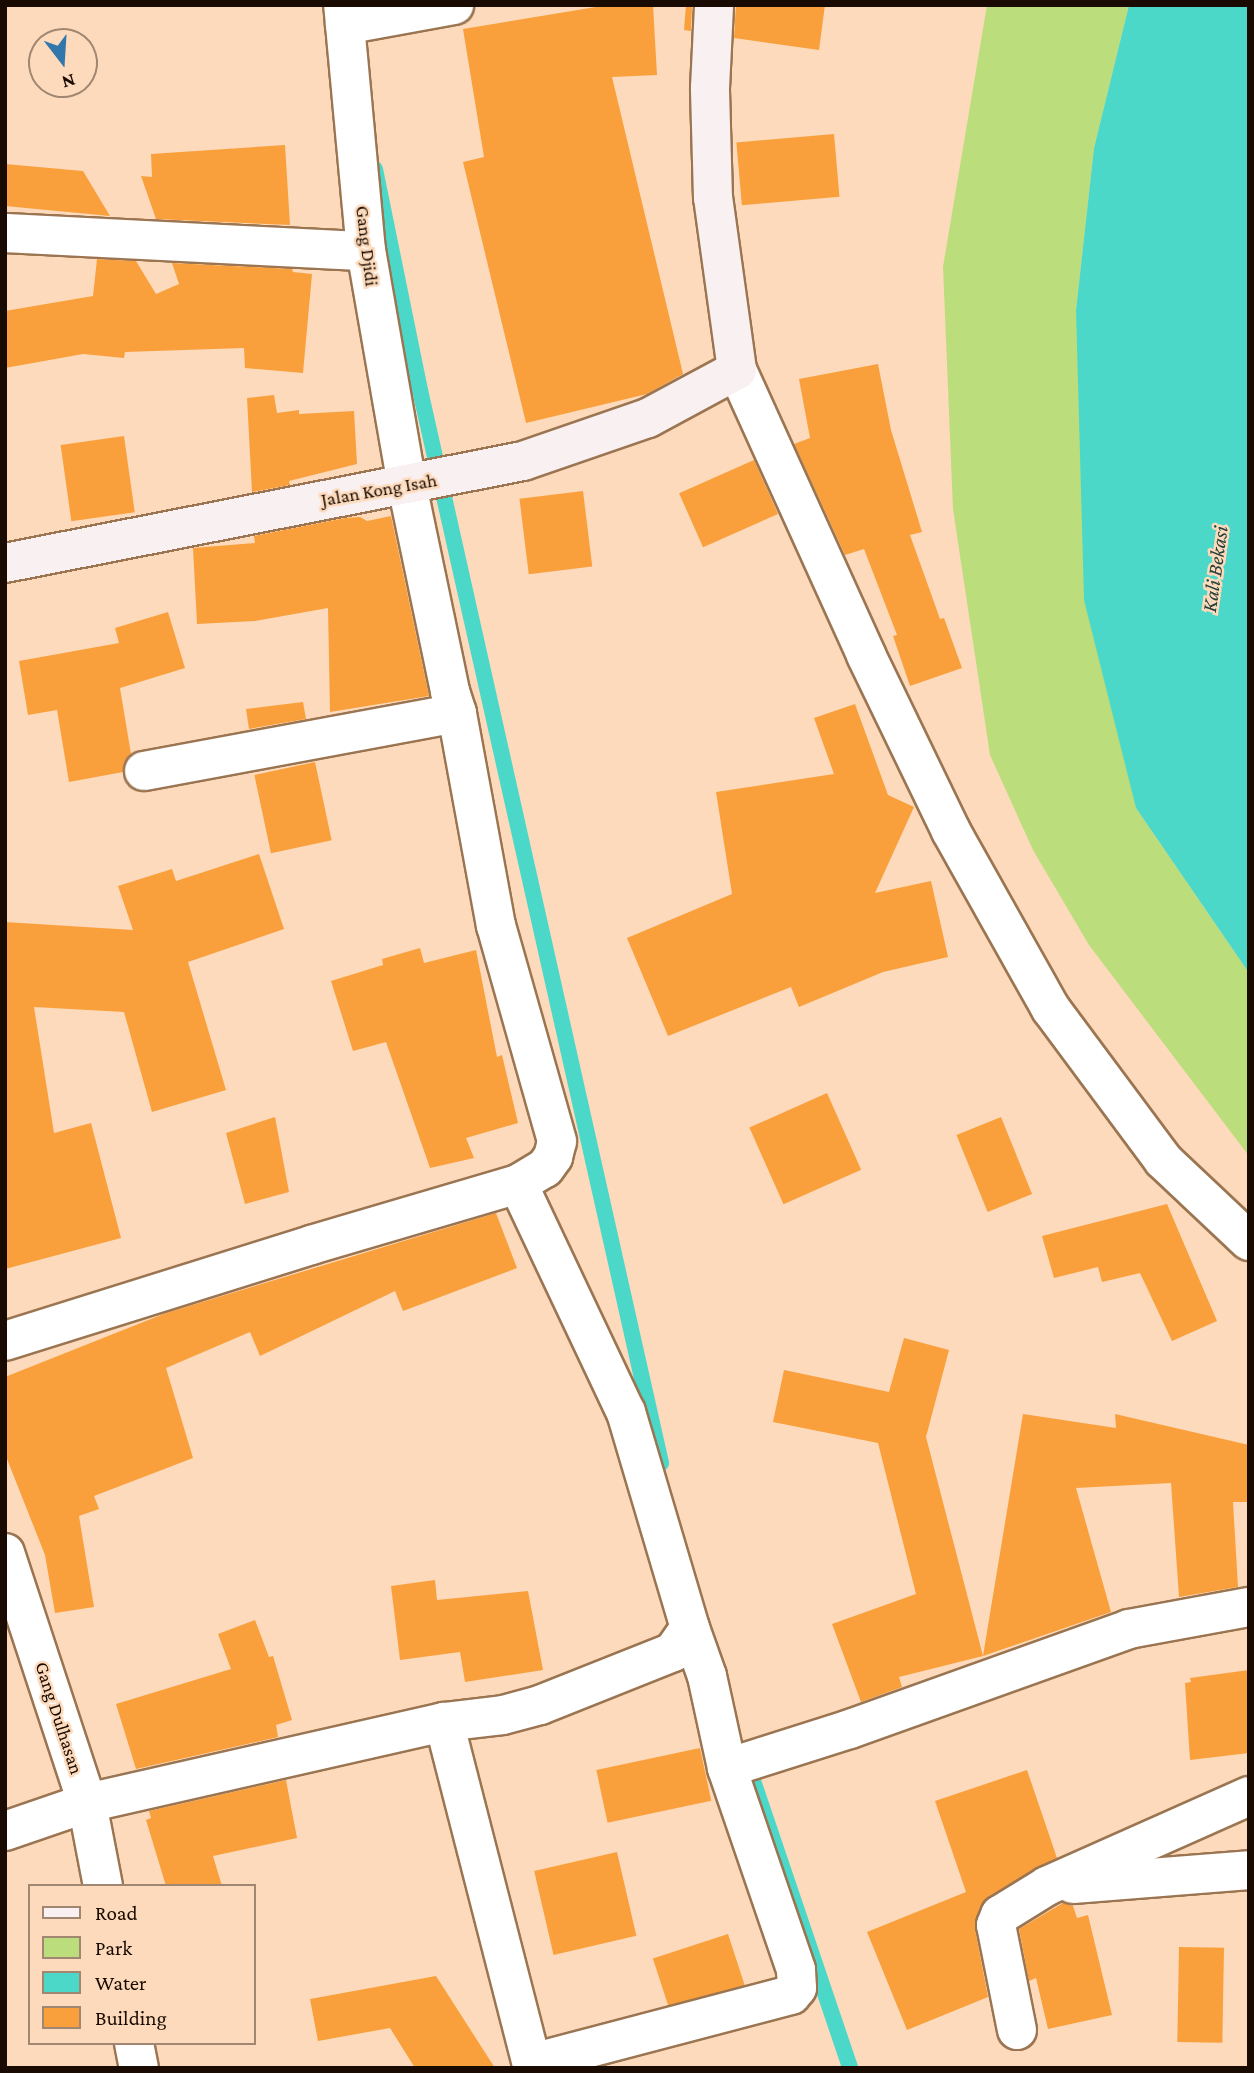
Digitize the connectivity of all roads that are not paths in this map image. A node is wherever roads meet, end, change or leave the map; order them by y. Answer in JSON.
{"nodes":[{"id":1,"x":454,"y":5,"type":"edge"},
{"id":2,"x":714,"y":5,"type":"edge"},
{"id":3,"x":344,"y":15,"type":"edge"},
{"id":4,"x":5,"y":233,"type":"edge"},
{"id":5,"x":366,"y":251,"type":"junction"},
{"id":6,"x":737,"y":370,"type":"junction"},
{"id":7,"x":413,"y":484,"type":"junction"},
{"id":8,"x":5,"y":562,"type":"edge"},
{"id":9,"x":457,"y":713,"type":"junction"},
{"id":10,"x":144,"y":771,"type":"dead end"},
{"id":11,"x":518,"y":1184,"type":"junction"},
{"id":12,"x":1249,"y":1241,"type":"edge"},
{"id":13,"x":5,"y":1341,"type":"edge"},
{"id":14,"x":5,"y":1553,"type":"edge"},
{"id":15,"x":1249,"y":1607,"type":"edge"},
{"id":16,"x":682,"y":1640,"type":"junction"},
{"id":17,"x":444,"y":1722,"type":"junction"},
{"id":18,"x":727,"y":1768,"type":"junction"},
{"id":19,"x":1249,"y":1796,"type":"edge"},
{"id":20,"x":87,"y":1803,"type":"junction"},
{"id":21,"x":5,"y":1831,"type":"edge"},
{"id":22,"x":1249,"y":1870,"type":"edge"},
{"id":23,"x":103,"y":1884,"type":"edge"},
{"id":24,"x":1047,"y":1886,"type":"junction"},
{"id":25,"x":1017,"y":2030,"type":"dead end"},
{"id":26,"x":134,"y":2045,"type":"edge"},
{"id":27,"x":533,"y":2065,"type":"edge"},
{"id":28,"x":139,"y":2068,"type":"edge"}],
"edges":[{"from":1,"to":3,"type":"street"},
{"from":2,"to":6,"type":"street"},
{"from":3,"to":5,"type":"street","name":"Gang Djidi"},
{"from":4,"to":5,"type":"street"},
{"from":5,"to":7,"type":"street","name":"Gang Djidi"},
{"from":6,"to":7,"type":"street","name":"Jalan Kong Isah"},
{"from":6,"to":12,"type":"street"},
{"from":7,"to":8,"type":"street","name":"Jalan Kong Isah"},
{"from":7,"to":9,"type":"street","name":"Gang Djidi"},
{"from":9,"to":10,"type":"street"},
{"from":9,"to":11,"type":"street","name":"Gang Djidi"},
{"from":11,"to":13,"type":"street","name":"Gang Djidi"},
{"from":11,"to":16,"type":"street"},
{"from":14,"to":20,"type":"street","name":"Gang Dulhasan"},
{"from":15,"to":18,"type":"street"},
{"from":16,"to":17,"type":"street"},
{"from":16,"to":18,"type":"street"},
{"from":17,"to":20,"type":"street"},
{"from":17,"to":27,"type":"street"},
{"from":18,"to":27,"type":"street"},
{"from":19,"to":24,"type":"street"},
{"from":20,"to":21,"type":"street"},
{"from":20,"to":23,"type":"street","name":"Gang Dulhasan"},
{"from":22,"to":24,"type":"street"},
{"from":24,"to":25,"type":"street"},
{"from":26,"to":28,"type":"street"}]}
